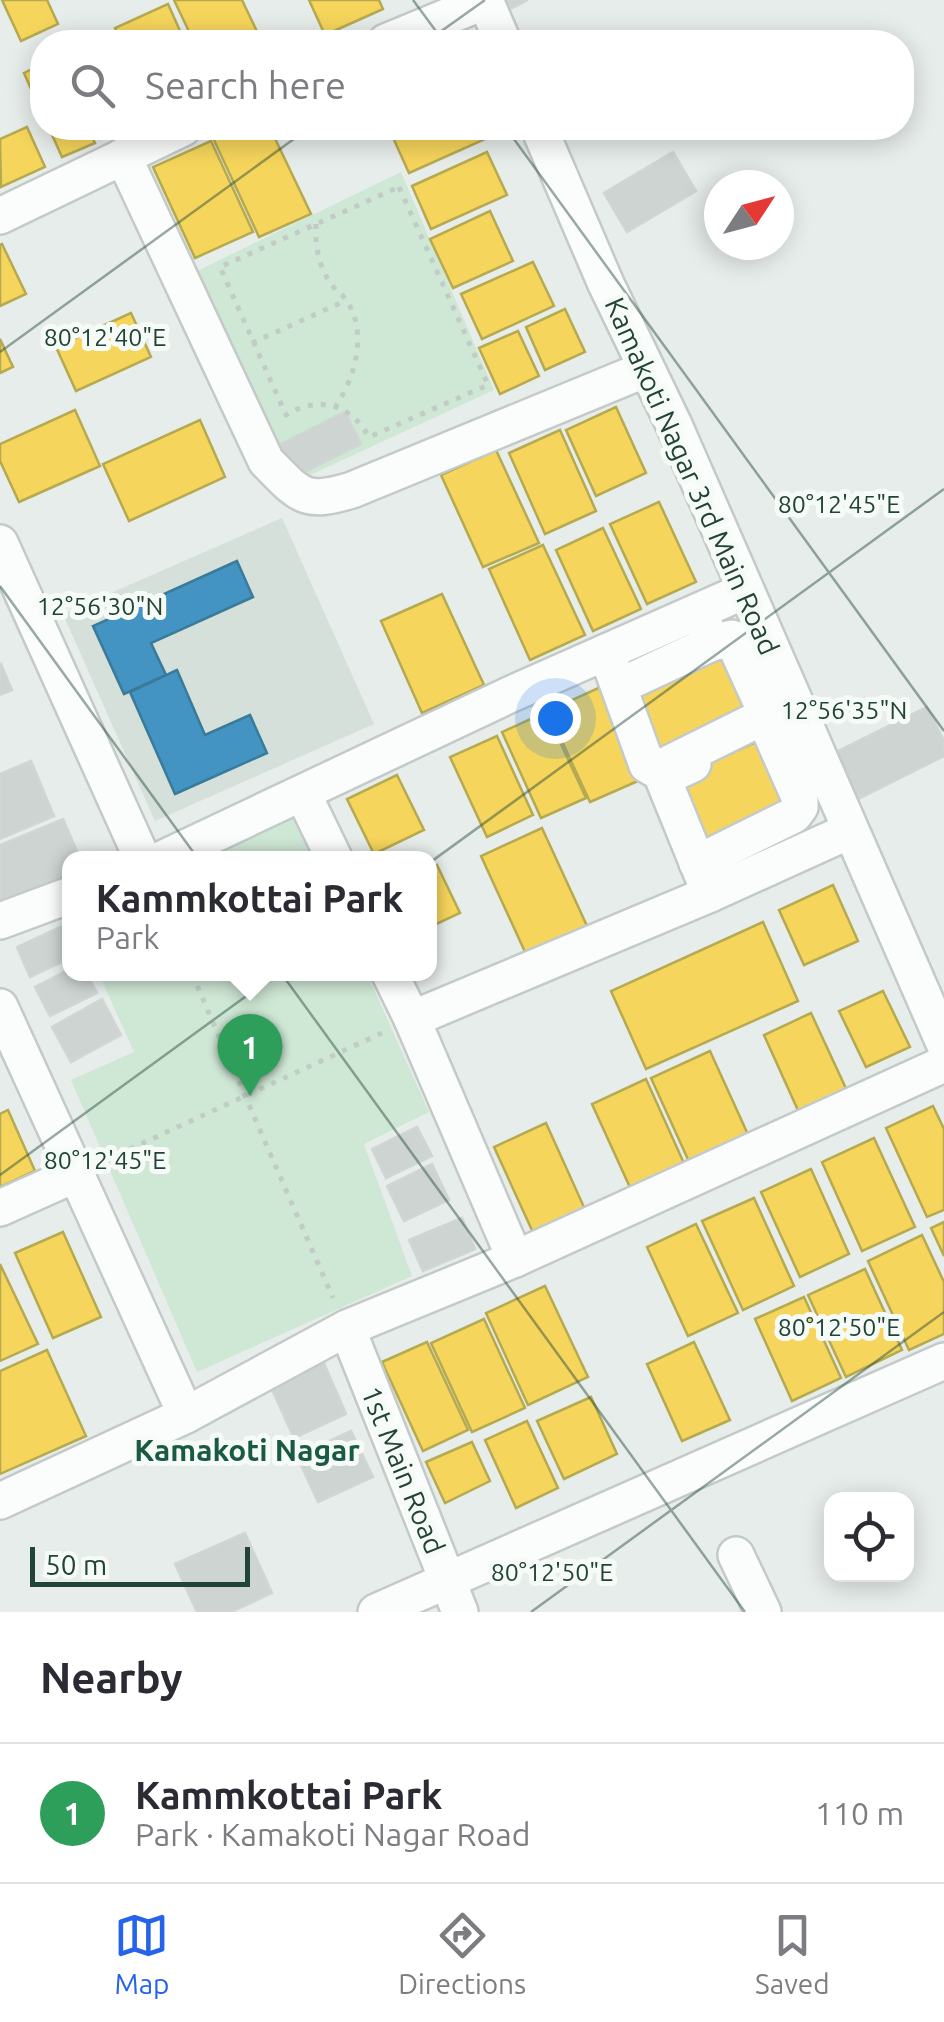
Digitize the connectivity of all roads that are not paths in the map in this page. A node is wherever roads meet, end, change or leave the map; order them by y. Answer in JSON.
{"nodes":[{"id":1,"x":485,"y":0,"type":"edge"},
{"id":2,"x":414,"y":30,"type":"edge"},
{"id":3,"x":498,"y":30,"type":"edge"},
{"id":4,"x":157,"y":140,"type":"edge"},
{"id":5,"x":544,"y":140,"type":"edge"},
{"id":6,"x":123,"y":156,"type":"junction"},
{"id":7,"x":0,"y":216,"type":"edge"},
{"id":8,"x":646,"y":369,"type":"junction"},
{"id":9,"x":0,"y":543,"type":"edge"},
{"id":10,"x":744,"y":591,"type":"junction"},
{"id":11,"x":706,"y":627,"type":"junction"},
{"id":12,"x":606,"y":652,"type":"junction"},
{"id":13,"x":620,"y":686,"type":"junction"},
{"id":14,"x":782,"y":716,"type":"junction"},
{"id":15,"x":303,"y":794,"type":"junction"},
{"id":16,"x":849,"y":831,"type":"junction"},
{"id":17,"x":139,"y":851,"type":"edge"},
{"id":18,"x":179,"y":851,"type":"edge"},
{"id":19,"x":331,"y":851,"type":"edge"},
{"id":20,"x":704,"y":878,"type":"junction"},
{"id":21,"x":62,"y":898,"type":"edge"},
{"id":22,"x":0,"y":921,"type":"edge"},
{"id":23,"x":393,"y":981,"type":"edge"},
{"id":24,"x":0,"y":1007,"type":"edge"},
{"id":25,"x":412,"y":1019,"type":"junction"},
{"id":26,"x":944,"y":1043,"type":"edge"},
{"id":27,"x":944,"y":1064,"type":"edge"},
{"id":28,"x":76,"y":1174,"type":"junction"},
{"id":29,"x":0,"y":1208,"type":"edge"},
{"id":30,"x":515,"y":1260,"type":"junction"},
{"id":31,"x":347,"y":1328,"type":"junction"},
{"id":32,"x":944,"y":1362,"type":"edge"},
{"id":33,"x":186,"y":1416,"type":"junction"},
{"id":34,"x":0,"y":1500,"type":"edge"},
{"id":35,"x":736,"y":1556,"type":"dead end"},
{"id":36,"x":446,"y":1580,"type":"junction"},
{"id":37,"x":376,"y":1612,"type":"edge"},
{"id":38,"x":460,"y":1612,"type":"edge"},
{"id":39,"x":762,"y":1612,"type":"edge"}],
"edges":[{"from":1,"to":2,"type":"street"},
{"from":1,"to":3,"type":"street"},
{"from":4,"to":6,"type":"street"},
{"from":5,"to":8,"type":"street","name":"Kamakoti Nagar 3rd Main Road"},
{"from":6,"to":7,"type":"street"},
{"from":6,"to":8,"type":"street"},
{"from":8,"to":10,"type":"street","name":"Kamakoti Nagar 3rd Main Road"},
{"from":9,"to":17,"type":"street"},
{"from":10,"to":11,"type":"street"},
{"from":10,"to":14,"type":"street","name":"Kamakoti Nagar 3rd Main Road"},
{"from":11,"to":12,"type":"street"},
{"from":11,"to":13,"type":"street"},
{"from":11,"to":14,"type":"street"},
{"from":12,"to":13,"type":"street"},
{"from":12,"to":15,"type":"street"},
{"from":13,"to":14,"type":"street"},
{"from":14,"to":16,"type":"street","name":"Kamakoti Nagar 3rd Main Road"},
{"from":14,"to":20,"type":"street"},
{"from":14,"to":20,"type":"street"},
{"from":15,"to":18,"type":"street"},
{"from":15,"to":19,"type":"street"},
{"from":16,"to":20,"type":"street"},
{"from":16,"to":26,"type":"street","name":"Kamakoti Nagar 3rd Main Road"},
{"from":20,"to":25,"type":"street"},
{"from":21,"to":22,"type":"street"},
{"from":23,"to":25,"type":"street"},
{"from":24,"to":28,"type":"street"},
{"from":25,"to":30,"type":"street"},
{"from":27,"to":30,"type":"street"},
{"from":28,"to":29,"type":"street"},
{"from":28,"to":33,"type":"street"},
{"from":30,"to":31,"type":"street"},
{"from":31,"to":33,"type":"street"},
{"from":31,"to":36,"type":"street","name":"1st Main Road"},
{"from":32,"to":36,"type":"street"},
{"from":33,"to":34,"type":"street"},
{"from":35,"to":39,"type":"street"},
{"from":36,"to":37,"type":"street"},
{"from":36,"to":38,"type":"street","name":"1st Main Road"}]}
